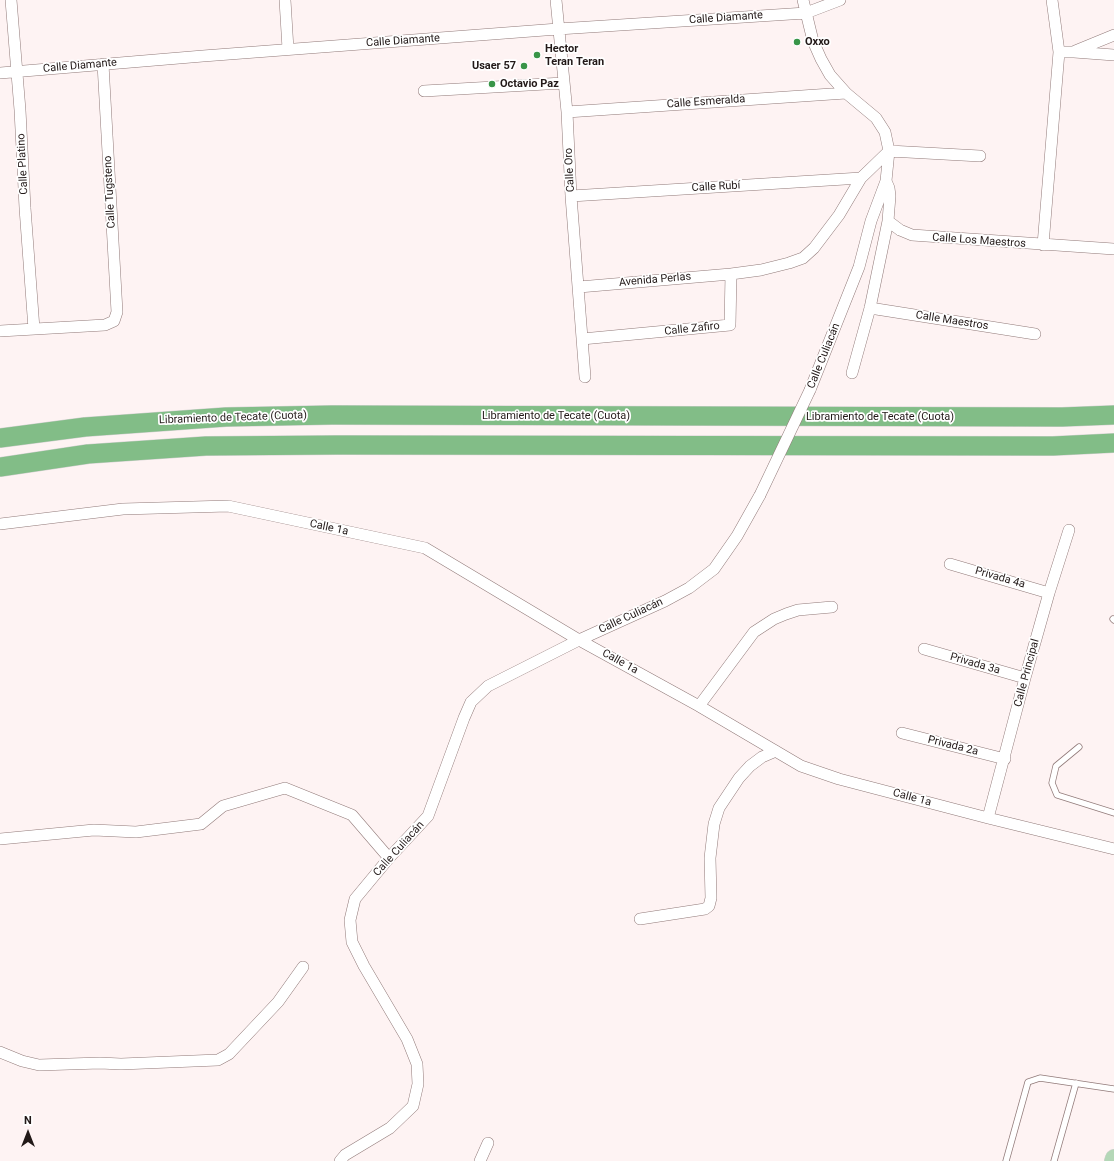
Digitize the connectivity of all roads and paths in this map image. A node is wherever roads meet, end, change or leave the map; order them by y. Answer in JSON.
{"nodes":[{"id":1,"x":11,"y":0,"type":"edge"},
{"id":2,"x":285,"y":0,"type":"edge"},
{"id":3,"x":556,"y":0,"type":"edge"},
{"id":4,"x":803,"y":0,"type":"edge"},
{"id":5,"x":840,"y":0,"type":"edge"},
{"id":6,"x":1052,"y":0,"type":"edge"},
{"id":7,"x":806,"y":13,"type":"junction"},
{"id":8,"x":558,"y":29,"type":"junction"},
{"id":9,"x":1114,"y":35,"type":"edge"},
{"id":10,"x":288,"y":49,"type":"junction"},
{"id":11,"x":1059,"y":52,"type":"junction"},
{"id":12,"x":1074,"y":52,"type":"junction"},
{"id":13,"x":1114,"y":55,"type":"edge"},
{"id":14,"x":102,"y":64,"type":"junction"},
{"id":15,"x":17,"y":71,"type":"junction"},
{"id":16,"x":0,"y":73,"type":"edge"},
{"id":17,"x":564,"y":83,"type":"junction"},
{"id":18,"x":424,"y":91,"type":"dead end"},
{"id":19,"x":846,"y":93,"type":"junction"},
{"id":20,"x":567,"y":112,"type":"junction"},
{"id":21,"x":889,"y":151,"type":"junction"},
{"id":22,"x":980,"y":156,"type":"dead end"},
{"id":23,"x":861,"y":178,"type":"junction"},
{"id":24,"x":886,"y":181,"type":"junction"},
{"id":25,"x":571,"y":196,"type":"junction"},
{"id":26,"x":888,"y":221,"type":"junction"},
{"id":27,"x":1043,"y":245,"type":"junction"},
{"id":28,"x":1114,"y":248,"type":"edge"},
{"id":29,"x":731,"y":274,"type":"junction"},
{"id":30,"x":579,"y":287,"type":"junction"},
{"id":31,"x":870,"y":308,"type":"junction"},
{"id":32,"x":34,"y":329,"type":"junction"},
{"id":33,"x":0,"y":331,"type":"edge"},
{"id":34,"x":1035,"y":334,"type":"dead end"},
{"id":35,"x":582,"y":340,"type":"junction"},
{"id":36,"x":852,"y":373,"type":"dead end"},
{"id":37,"x":585,"y":376,"type":"dead end"},
{"id":38,"x":1114,"y":410,"type":"edge"},
{"id":39,"x":1114,"y":415,"type":"edge"},
{"id":40,"x":1062,"y":417,"type":"junction"},
{"id":41,"x":0,"y":438,"type":"edge"},
{"id":42,"x":1114,"y":443,"type":"edge"},
{"id":43,"x":0,"y":467,"type":"edge"},
{"id":44,"x":0,"y":524,"type":"edge"},
{"id":45,"x":1070,"y":530,"type":"dead end"},
{"id":46,"x":950,"y":564,"type":"dead end"},
{"id":47,"x":1050,"y":593,"type":"junction"},
{"id":48,"x":832,"y":607,"type":"dead end"},
{"id":49,"x":580,"y":640,"type":"junction"},
{"id":50,"x":924,"y":649,"type":"dead end"},
{"id":51,"x":1025,"y":678,"type":"junction"},
{"id":52,"x":699,"y":706,"type":"junction"},
{"id":53,"x":902,"y":733,"type":"dead end"},
{"id":54,"x":1079,"y":746,"type":"dead end"},
{"id":55,"x":776,"y":751,"type":"junction"},
{"id":56,"x":1005,"y":759,"type":"junction"},
{"id":57,"x":1114,"y":813,"type":"edge"},
{"id":58,"x":988,"y":818,"type":"junction"},
{"id":59,"x":0,"y":839,"type":"edge"},
{"id":60,"x":1114,"y":849,"type":"edge"},
{"id":61,"x":390,"y":858,"type":"junction"},
{"id":62,"x":640,"y":919,"type":"dead end"},
{"id":63,"x":303,"y":967,"type":"dead end"},
{"id":64,"x":0,"y":1052,"type":"edge"},
{"id":65,"x":1076,"y":1083,"type":"junction"},
{"id":66,"x":1114,"y":1089,"type":"edge"},
{"id":67,"x":488,"y":1143,"type":"dead end"},
{"id":68,"x":1114,"y":1158,"type":"edge"},
{"id":69,"x":340,"y":1161,"type":"edge"},
{"id":70,"x":480,"y":1161,"type":"edge"},
{"id":71,"x":1006,"y":1161,"type":"edge"},
{"id":72,"x":1054,"y":1161,"type":"edge"},
{"id":73,"x":1113,"y":1161,"type":"edge"}],
"edges":[{"from":1,"to":15,"type":"street","name":"Calle Platino"},
{"from":2,"to":10,"type":"street"},
{"from":3,"to":8,"type":"street","name":"Calle Oro"},
{"from":4,"to":7,"type":"street","name":"Calle Culiacán"},
{"from":5,"to":7,"type":"street","name":"Calle Diamante"},
{"from":6,"to":11,"type":"street"},
{"from":7,"to":8,"type":"street","name":"Calle Diamante"},
{"from":7,"to":19,"type":"street","name":"Calle Culiacán"},
{"from":8,"to":10,"type":"street","name":"Calle Diamante"},
{"from":8,"to":17,"type":"street","name":"Calle Oro"},
{"from":9,"to":12,"type":"street"},
{"from":10,"to":14,"type":"street","name":"Calle Diamante"},
{"from":11,"to":12,"type":"street"},
{"from":11,"to":27,"type":"street"},
{"from":12,"to":13,"type":"street"},
{"from":14,"to":15,"type":"street","name":"Calle Diamante"},
{"from":14,"to":32,"type":"street","name":"Calle Tugsteno"},
{"from":15,"to":16,"type":"street","name":"Calle Diamante"},
{"from":15,"to":32,"type":"street","name":"Calle Platino"},
{"from":17,"to":18,"type":"street"},
{"from":17,"to":20,"type":"street","name":"Calle Oro"},
{"from":19,"to":20,"type":"street","name":"Calle Esmeralda"},
{"from":19,"to":21,"type":"street","name":"Calle Culiacán"},
{"from":20,"to":25,"type":"street","name":"Calle Oro"},
{"from":21,"to":22,"type":"street"},
{"from":21,"to":23,"type":"street"},
{"from":21,"to":24,"type":"street","name":"Calle Culiacán"},
{"from":23,"to":25,"type":"street","name":"Calle Rubí"},
{"from":23,"to":29,"type":"street"},
{"from":24,"to":26,"type":"street"},
{"from":24,"to":49,"type":"street","name":"Calle Culiacán","bridge":true},
{"from":25,"to":30,"type":"street","name":"Calle Oro"},
{"from":26,"to":27,"type":"street","name":"Calle Los Maestros"},
{"from":26,"to":31,"type":"street"},
{"from":27,"to":28,"type":"street","name":"Calle Los Maestros"},
{"from":29,"to":30,"type":"street","name":"Avenida Perlas"},
{"from":29,"to":35,"type":"street","name":"Calle Zafiro"},
{"from":30,"to":35,"type":"street","name":"Calle Oro"},
{"from":31,"to":34,"type":"street","name":"Calle Maestros"},
{"from":31,"to":36,"type":"street"},
{"from":32,"to":33,"type":"street"},
{"from":35,"to":37,"type":"street","name":"Calle Oro"},
{"from":38,"to":40,"type":"highway"},
{"from":39,"to":40,"type":"highway","name":"Libramiento de Tecate (Cuota)"},
{"from":40,"to":41,"type":"highway","name":"Libramiento de Tecate (Cuota)"},
{"from":42,"to":43,"type":"highway"},
{"from":44,"to":49,"type":"street","name":"Calle 1a"},
{"from":45,"to":47,"type":"street","name":"Calle Principal"},
{"from":46,"to":47,"type":"street","name":"Privada 4a"},
{"from":47,"to":51,"type":"street","name":"Calle Principal"},
{"from":48,"to":52,"type":"street"},
{"from":49,"to":52,"type":"street","name":"Calle 1a"},
{"from":49,"to":61,"type":"street","name":"Calle Culiacán"},
{"from":50,"to":51,"type":"street","name":"Privada 3a"},
{"from":51,"to":56,"type":"street","name":"Calle Principal"},
{"from":52,"to":55,"type":"street","name":"Calle 1a"},
{"from":53,"to":56,"type":"street","name":"Privada 2a"},
{"from":54,"to":57,"type":"lane"},
{"from":55,"to":58,"type":"street","name":"Calle 1a"},
{"from":55,"to":62,"type":"street"},
{"from":56,"to":58,"type":"street","name":"Calle Principal"},
{"from":58,"to":60,"type":"street","name":"Calle 1a"},
{"from":59,"to":61,"type":"street"},
{"from":61,"to":69,"type":"street","name":"Calle Culiacán"},
{"from":63,"to":64,"type":"street"},
{"from":65,"to":66,"type":"lane"},
{"from":65,"to":71,"type":"lane"},
{"from":65,"to":72,"type":"lane"},
{"from":67,"to":70,"type":"street"},
{"from":68,"to":73,"type":"main road"}]}
